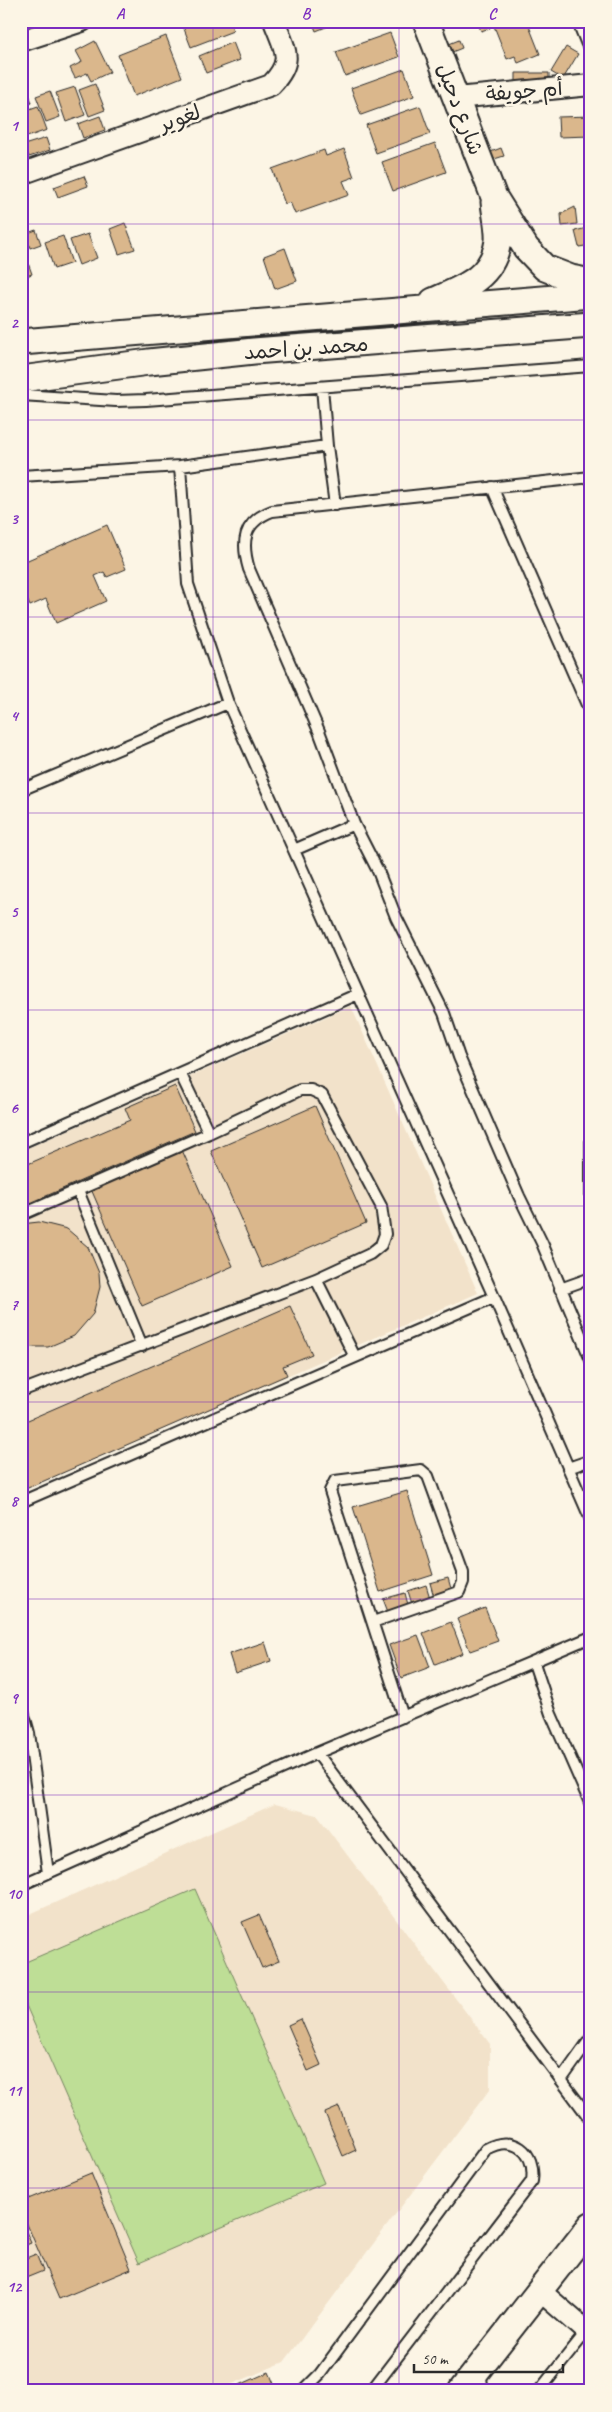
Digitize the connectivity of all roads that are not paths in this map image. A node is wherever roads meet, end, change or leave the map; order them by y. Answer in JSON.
{"nodes":[{"id":1,"x":82,"y":21,"type":"edge"},
{"id":2,"x":274,"y":21,"type":"edge"},
{"id":3,"x":426,"y":21,"type":"edge"},
{"id":4,"x":583,"y":21,"type":"edge"},
{"id":5,"x":21,"y":41,"type":"edge"},
{"id":6,"x":591,"y":41,"type":"edge"},
{"id":7,"x":591,"y":85,"type":"edge"},
{"id":8,"x":456,"y":98,"type":"junction"},
{"id":9,"x":21,"y":174,"type":"edge"},
{"id":10,"x":494,"y":197,"type":"junction"},
{"id":11,"x":591,"y":282,"type":"edge"},
{"id":12,"x":591,"y":295,"type":"edge"},
{"id":13,"x":413,"y":309,"type":"junction"},
{"id":14,"x":591,"y":325,"type":"edge"},
{"id":15,"x":21,"y":342,"type":"edge"},
{"id":16,"x":591,"y":366,"type":"edge"},
{"id":17,"x":21,"y":379,"type":"edge"},
{"id":18,"x":322,"y":387,"type":"junction"},
{"id":19,"x":21,"y":395,"type":"edge"},
{"id":20,"x":327,"y":446,"type":"junction"},
{"id":21,"x":180,"y":466,"type":"junction"},
{"id":22,"x":21,"y":476,"type":"edge"},
{"id":23,"x":591,"y":477,"type":"edge"},
{"id":24,"x":492,"y":487,"type":"junction"},
{"id":25,"x":335,"y":505,"type":"junction"},
{"id":26,"x":228,"y":703,"type":"junction"},
{"id":27,"x":591,"y":714,"type":"edge"},
{"id":28,"x":21,"y":790,"type":"edge"},
{"id":29,"x":354,"y":824,"type":"junction"},
{"id":30,"x":294,"y":850,"type":"junction"},
{"id":31,"x":358,"y":994,"type":"junction"},
{"id":32,"x":180,"y":1073,"type":"junction"},
{"id":33,"x":591,"y":1096,"type":"edge"},
{"id":34,"x":209,"y":1133,"type":"junction"},
{"id":35,"x":21,"y":1143,"type":"edge"},
{"id":36,"x":78,"y":1190,"type":"junction"},
{"id":37,"x":591,"y":1201,"type":"edge"},
{"id":38,"x":21,"y":1216,"type":"edge"},
{"id":39,"x":591,"y":1278,"type":"edge"},
{"id":40,"x":316,"y":1280,"type":"junction"},
{"id":41,"x":560,"y":1289,"type":"junction"},
{"id":42,"x":494,"y":1297,"type":"junction"},
{"id":43,"x":142,"y":1346,"type":"junction"},
{"id":44,"x":355,"y":1357,"type":"junction"},
{"id":45,"x":591,"y":1360,"type":"edge"},
{"id":46,"x":21,"y":1392,"type":"edge"},
{"id":47,"x":591,"y":1460,"type":"edge"},
{"id":48,"x":568,"y":1468,"type":"junction"},
{"id":49,"x":21,"y":1502,"type":"edge"},
{"id":50,"x":591,"y":1520,"type":"edge"},
{"id":51,"x":373,"y":1622,"type":"junction"},
{"id":52,"x":591,"y":1637,"type":"edge"},
{"id":53,"x":534,"y":1663,"type":"junction"},
{"id":54,"x":21,"y":1704,"type":"edge"},
{"id":55,"x":403,"y":1717,"type":"junction"},
{"id":56,"x":317,"y":1753,"type":"junction"},
{"id":57,"x":591,"y":1805,"type":"edge"},
{"id":58,"x":48,"y":1873,"type":"junction"},
{"id":59,"x":21,"y":1885,"type":"edge"},
{"id":60,"x":591,"y":2038,"type":"edge"},
{"id":61,"x":561,"y":2080,"type":"junction"},
{"id":62,"x":591,"y":2120,"type":"edge"},
{"id":63,"x":591,"y":2225,"type":"edge"},
{"id":64,"x":540,"y":2290,"type":"junction"},
{"id":65,"x":589,"y":2333,"type":"edge"},
{"id":66,"x":481,"y":2379,"type":"edge"},
{"id":67,"x":303,"y":2391,"type":"edge"},
{"id":68,"x":371,"y":2391,"type":"edge"},
{"id":69,"x":461,"y":2391,"type":"edge"},
{"id":70,"x":538,"y":2391,"type":"edge"}],
"edges":[{"from":1,"to":5,"type":"street"},
{"from":2,"to":9,"type":"street","name":"لغوير"},
{"from":3,"to":8,"type":"street","name":"شارع دحيل"},
{"from":4,"to":6,"type":"street"},
{"from":7,"to":8,"type":"street","name":"أم جويفة"},
{"from":8,"to":10,"type":"street","name":"شارع دحيل"},
{"from":10,"to":11,"type":"street","name":"شارع دحيل"},
{"from":10,"to":13,"type":"street","name":"شارع دحيل"},
{"from":12,"to":13,"type":"street","name":"محمد بن احمد"},
{"from":13,"to":15,"type":"street","name":"محمد بن احمد"},
{"from":14,"to":17,"type":"street","name":"محمد بن احمد"},
{"from":16,"to":18,"type":"lane"},
{"from":18,"to":19,"type":"lane"},
{"from":18,"to":20,"type":"lane"},
{"from":20,"to":21,"type":"lane"},
{"from":20,"to":25,"type":"lane"},
{"from":21,"to":22,"type":"lane"},
{"from":21,"to":26,"type":"lane"},
{"from":23,"to":24,"type":"lane"},
{"from":24,"to":25,"type":"lane"},
{"from":24,"to":27,"type":"lane"},
{"from":25,"to":29,"type":"lane"},
{"from":26,"to":28,"type":"lane"},
{"from":26,"to":30,"type":"lane"},
{"from":29,"to":30,"type":"lane"},
{"from":29,"to":41,"type":"lane"},
{"from":30,"to":31,"type":"lane"},
{"from":31,"to":32,"type":"lane"},
{"from":31,"to":42,"type":"lane"},
{"from":32,"to":34,"type":"lane"},
{"from":32,"to":35,"type":"lane"},
{"from":33,"to":37,"type":"lane"},
{"from":34,"to":36,"type":"lane"},
{"from":34,"to":40,"type":"lane"},
{"from":36,"to":38,"type":"lane"},
{"from":36,"to":43,"type":"lane"},
{"from":39,"to":41,"type":"lane"},
{"from":40,"to":43,"type":"lane"},
{"from":40,"to":44,"type":"lane"},
{"from":41,"to":45,"type":"lane"},
{"from":42,"to":44,"type":"lane"},
{"from":42,"to":48,"type":"lane"},
{"from":43,"to":46,"type":"lane"},
{"from":44,"to":49,"type":"lane"},
{"from":47,"to":48,"type":"lane"},
{"from":48,"to":50,"type":"lane"},
{"from":51,"to":51,"type":"lane"},
{"from":51,"to":55,"type":"lane"},
{"from":52,"to":53,"type":"lane"},
{"from":53,"to":55,"type":"lane"},
{"from":53,"to":57,"type":"lane"},
{"from":54,"to":58,"type":"lane"},
{"from":55,"to":56,"type":"lane"},
{"from":56,"to":58,"type":"lane"},
{"from":56,"to":61,"type":"lane"},
{"from":58,"to":59,"type":"lane"},
{"from":60,"to":61,"type":"lane"},
{"from":61,"to":62,"type":"lane"},
{"from":63,"to":64,"type":"street"},
{"from":64,"to":65,"type":"street"},
{"from":64,"to":66,"type":"street"},
{"from":65,"to":70,"type":"lane"},
{"from":66,"to":69,"type":"street"},
{"from":67,"to":68,"type":"lane"}]}
